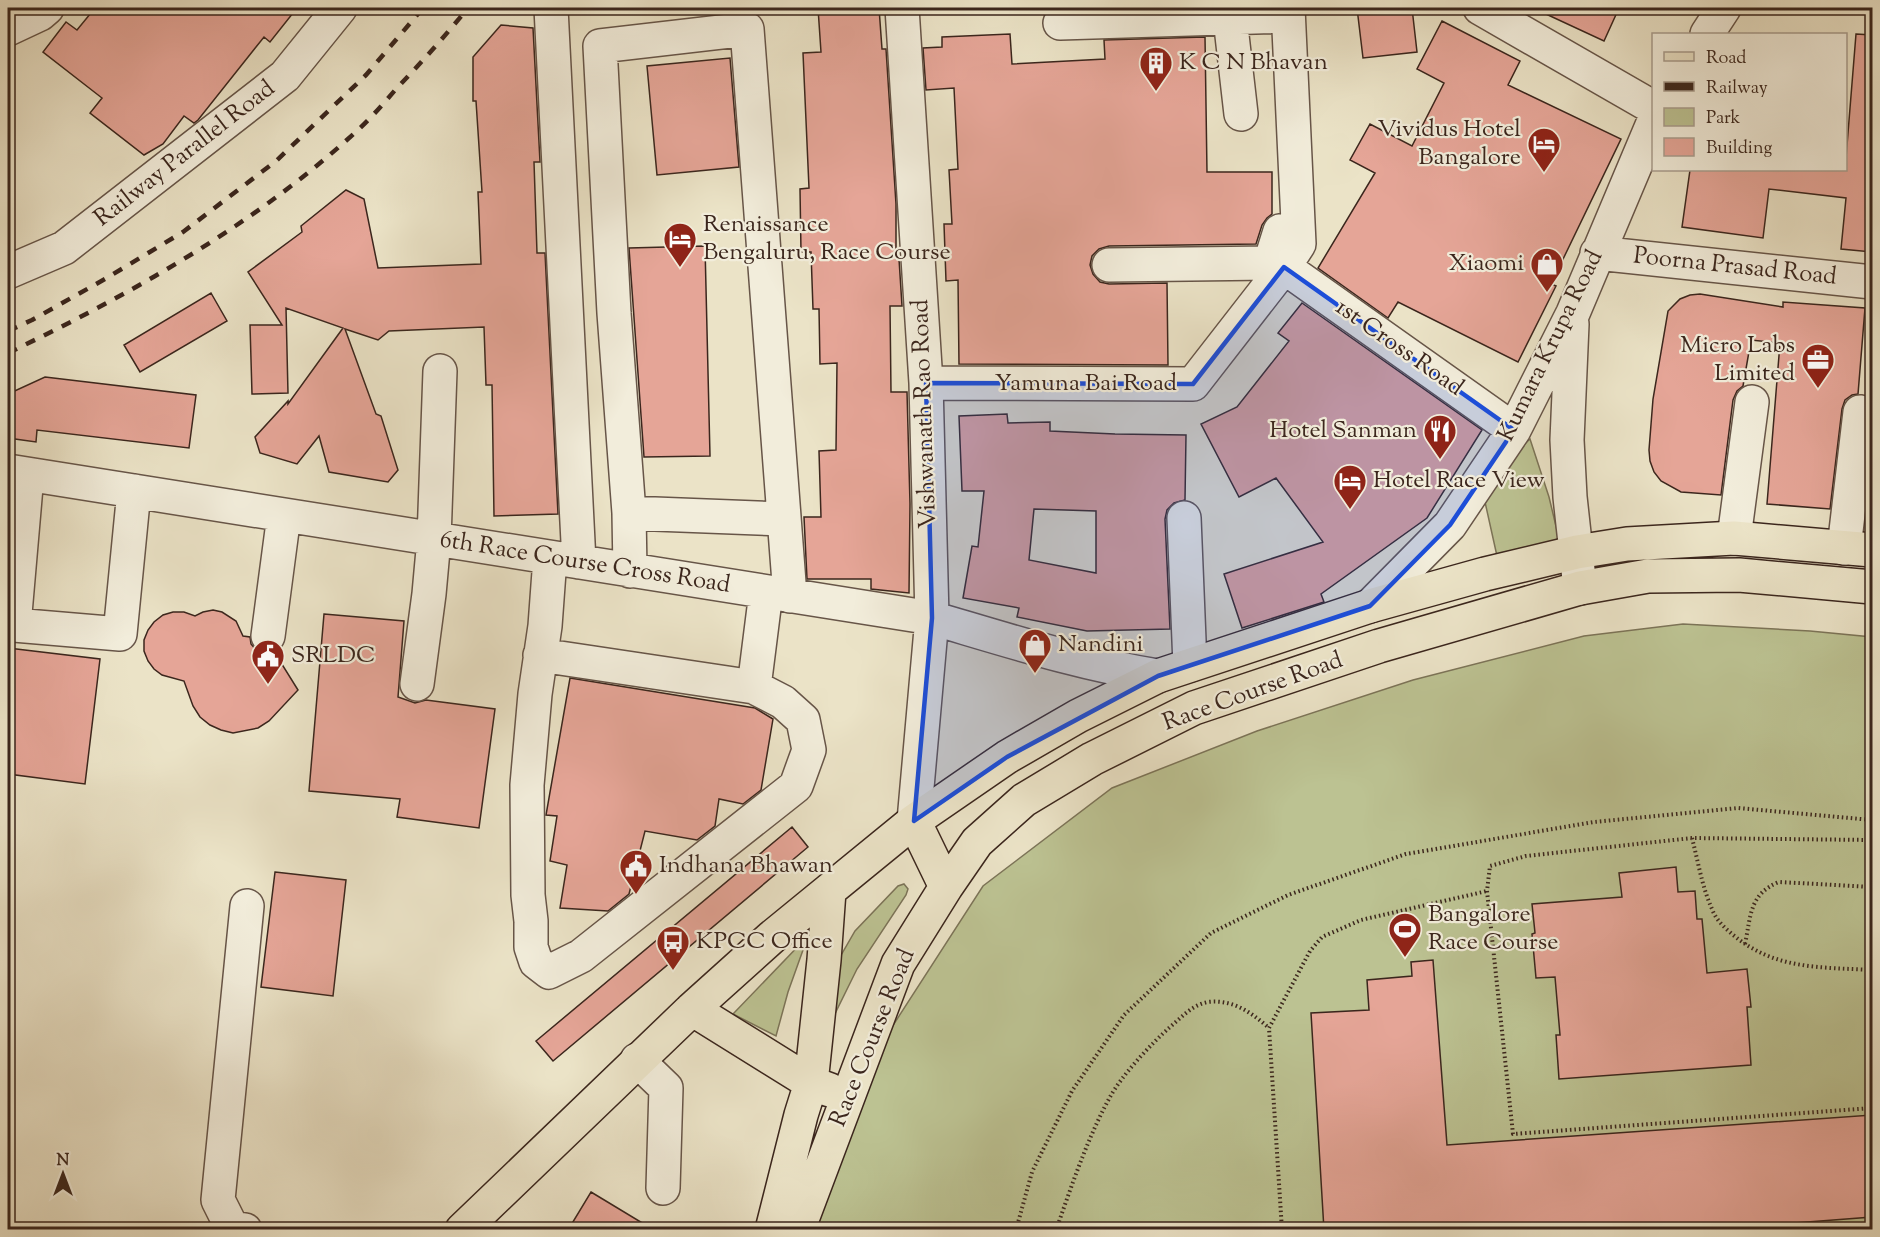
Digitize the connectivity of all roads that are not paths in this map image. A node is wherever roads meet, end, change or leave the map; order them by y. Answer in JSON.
{"nodes":[{"id":1,"x":47,"y":8,"type":"edge"},
{"id":2,"x":340,"y":8,"type":"edge"},
{"id":3,"x":551,"y":8,"type":"edge"},
{"id":4,"x":902,"y":8,"type":"edge"},
{"id":5,"x":1480,"y":8,"type":"edge"},
{"id":6,"x":1724,"y":8,"type":"edge"},
{"id":7,"x":1288,"y":12,"type":"edge"},
{"id":8,"x":1230,"y":18,"type":"junction"},
{"id":9,"x":1060,"y":22,"type":"dead end"},
{"id":10,"x":8,"y":29,"type":"edge"},
{"id":11,"x":1708,"y":33,"type":"edge"},
{"id":12,"x":1652,"y":107,"type":"edge"},
{"id":13,"x":1241,"y":114,"type":"dead end"},
{"id":14,"x":1652,"y":124,"type":"edge"},
{"id":15,"x":1298,"y":215,"type":"junction"},
{"id":16,"x":1597,"y":253,"type":"junction"},
{"id":17,"x":1109,"y":264,"type":"dead end"},
{"id":18,"x":1284,"y":267,"type":"junction"},
{"id":19,"x":8,"y":272,"type":"edge"},
{"id":20,"x":1872,"y":282,"type":"edge"},
{"id":21,"x":1573,"y":313,"type":"junction"},
{"id":22,"x":440,"y":371,"type":"dead end"},
{"id":23,"x":926,"y":383,"type":"junction"},
{"id":24,"x":1752,"y":402,"type":"dead end"},
{"id":25,"x":1860,"y":412,"type":"dead end"},
{"id":26,"x":1514,"y":430,"type":"junction"},
{"id":27,"x":17,"y":473,"type":"edge"},
{"id":28,"x":134,"y":491,"type":"junction"},
{"id":29,"x":629,"y":513,"type":"junction"},
{"id":30,"x":284,"y":515,"type":"junction"},
{"id":31,"x":1184,"y":518,"type":"dead end"},
{"id":32,"x":784,"y":519,"type":"junction"},
{"id":33,"x":1734,"y":538,"type":"junction"},
{"id":34,"x":434,"y":539,"type":"junction"},
{"id":35,"x":1858,"y":549,"type":"edge"},
{"id":36,"x":1577,"y":552,"type":"junction"},
{"id":37,"x":565,"y":560,"type":"junction"},
{"id":38,"x":630,"y":571,"type":"junction"},
{"id":39,"x":1872,"y":587,"type":"edge"},
{"id":40,"x":1580,"y":588,"type":"junction"},
{"id":41,"x":778,"y":594,"type":"junction"},
{"id":42,"x":1370,"y":606,"type":"junction"},
{"id":43,"x":932,"y":618,"type":"junction"},
{"id":44,"x":268,"y":636,"type":"dead end"},
{"id":45,"x":540,"y":655,"type":"junction"},
{"id":46,"x":1190,"y":665,"type":"junction"},
{"id":47,"x":1158,"y":676,"type":"junction"},
{"id":48,"x":417,"y":684,"type":"dead end"},
{"id":49,"x":754,"y":687,"type":"junction"},
{"id":50,"x":914,"y":821,"type":"junction"},
{"id":51,"x":946,"y":887,"type":"junction"},
{"id":52,"x":829,"y":891,"type":"junction"},
{"id":53,"x":247,"y":906,"type":"dead end"},
{"id":54,"x":692,"y":1009,"type":"junction"},
{"id":55,"x":637,"y":1060,"type":"junction"},
{"id":56,"x":811,"y":1083,"type":"junction"},
{"id":57,"x":847,"y":1095,"type":"junction"},
{"id":58,"x":663,"y":1188,"type":"dead end"},
{"id":59,"x":245,"y":1230,"type":"edge"},
{"id":60,"x":462,"y":1230,"type":"edge"},
{"id":61,"x":772,"y":1230,"type":"edge"},
{"id":62,"x":798,"y":1230,"type":"edge"}],
"edges":[{"from":1,"to":10,"type":"street"},
{"from":2,"to":19,"type":"street","name":"Railway Parallel Road"},
{"from":3,"to":37,"type":"street"},
{"from":4,"to":23,"type":"street","name":"Vishwanath Rao Road"},
{"from":5,"to":12,"type":"street"},
{"from":6,"to":11,"type":"street"},
{"from":7,"to":8,"type":"street"},
{"from":7,"to":15,"type":"street","name":"Yamuna Bai Road"},
{"from":8,"to":9,"type":"street"},
{"from":8,"to":13,"type":"street"},
{"from":14,"to":16,"type":"street","name":"Kumara Krupa Road"},
{"from":15,"to":17,"type":"street"},
{"from":15,"to":18,"type":"street","name":"Yamuna Bai Road"},
{"from":16,"to":20,"type":"street","name":"Poorna Prasad Road"},
{"from":16,"to":21,"type":"street","name":"Kumara Krupa Road"},
{"from":18,"to":23,"type":"street","name":"Yamuna Bai Road"},
{"from":18,"to":26,"type":"street","name":"1st Cross Road"},
{"from":21,"to":26,"type":"street","name":"Kumara Krupa Road"},
{"from":21,"to":36,"type":"street"},
{"from":22,"to":34,"type":"street"},
{"from":23,"to":43,"type":"street","name":"Vishwanath Rao Road"},
{"from":24,"to":33,"type":"street"},
{"from":25,"to":35,"type":"street"},
{"from":26,"to":42,"type":"street","name":"Kumara Krupa Road"},
{"from":27,"to":28,"type":"street","name":"6th Race Course Cross Road"},
{"from":27,"to":28,"type":"street"},
{"from":28,"to":30,"type":"street","name":"6th Race Course Cross Road"},
{"from":29,"to":32,"type":"street"},
{"from":29,"to":32,"type":"street"},
{"from":29,"to":38,"type":"street"},
{"from":30,"to":34,"type":"street","name":"6th Race Course Cross Road"},
{"from":30,"to":44,"type":"street"},
{"from":31,"to":46,"type":"street"},
{"from":32,"to":41,"type":"street"},
{"from":33,"to":35,"type":"main road","name":"Race Course Road"},
{"from":33,"to":36,"type":"main road","name":"Race Course Road"},
{"from":34,"to":37,"type":"street","name":"6th Race Course Cross Road"},
{"from":34,"to":48,"type":"street"},
{"from":36,"to":40,"type":"street"},
{"from":36,"to":42,"type":"main road","name":"Race Course Road"},
{"from":37,"to":38,"type":"street","name":"6th Race Course Cross Road"},
{"from":37,"to":45,"type":"street"},
{"from":38,"to":41,"type":"street","name":"6th Race Course Cross Road"},
{"from":39,"to":40,"type":"main road","name":"Race Course Road"},
{"from":40,"to":51,"type":"main road","name":"Race Course Road"},
{"from":41,"to":43,"type":"street","name":"6th Race Course Cross Road"},
{"from":41,"to":49,"type":"street"},
{"from":42,"to":46,"type":"main road","name":"Race Course Road"},
{"from":43,"to":47,"type":"street","name":"6th Race Course Cross Road"},
{"from":43,"to":50,"type":"street","name":"Vishwanath Rao Road"},
{"from":45,"to":49,"type":"street"},
{"from":45,"to":49,"type":"street"},
{"from":46,"to":47,"type":"main road","name":"Race Course Road"},
{"from":47,"to":50,"type":"main road","name":"Race Course Road"},
{"from":50,"to":51,"type":"main road"},
{"from":50,"to":52,"type":"main road","name":"Race Course Road"},
{"from":51,"to":57,"type":"main road","name":"Race Course Road"},
{"from":52,"to":54,"type":"main road","name":"Race Course Road"},
{"from":52,"to":56,"type":"main road","name":"Race Course Road"},
{"from":53,"to":59,"type":"street"},
{"from":54,"to":55,"type":"main road","name":"Race Course Road"},
{"from":54,"to":56,"type":"main road"},
{"from":55,"to":58,"type":"street"},
{"from":55,"to":60,"type":"main road","name":"Race Course Road"},
{"from":56,"to":57,"type":"main road"},
{"from":56,"to":61,"type":"main road","name":"Race Course Road"},
{"from":57,"to":62,"type":"main road","name":"Race Course Road"}]}
